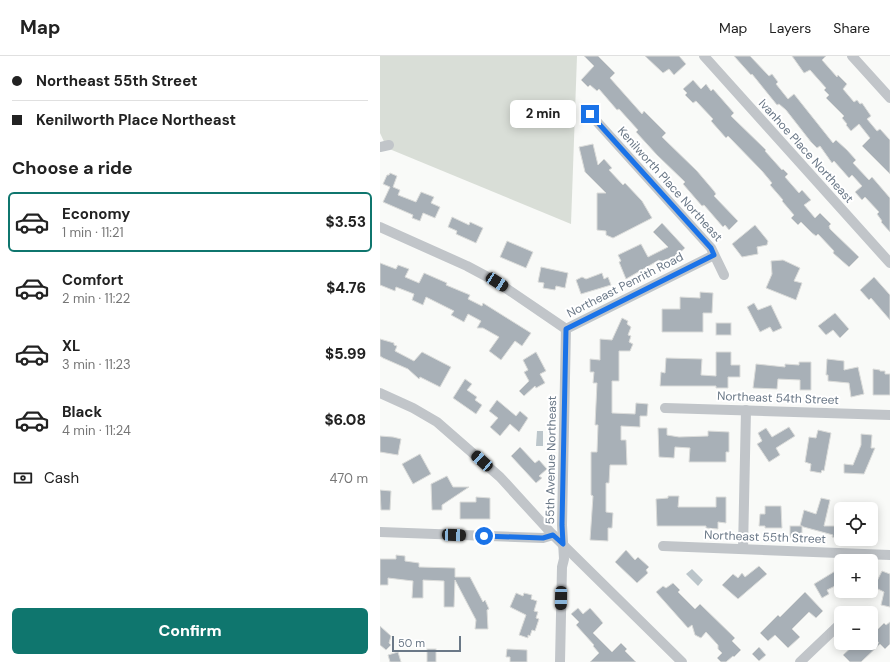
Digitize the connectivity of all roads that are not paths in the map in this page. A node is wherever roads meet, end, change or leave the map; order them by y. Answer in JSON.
{"nodes":[{"id":1,"x":704,"y":56,"type":"edge"},
{"id":2,"x":852,"y":56,"type":"edge"},
{"id":3,"x":890,"y":98,"type":"edge"},
{"id":4,"x":590,"y":114,"type":"dead end"},
{"id":5,"x":380,"y":228,"type":"edge"},
{"id":6,"x":714,"y":255,"type":"junction"},
{"id":7,"x":890,"y":263,"type":"edge"},
{"id":8,"x":724,"y":275,"type":"dead end"},
{"id":9,"x":566,"y":329,"type":"junction"},
{"id":10,"x":380,"y":393,"type":"edge"},
{"id":11,"x":665,"y":408,"type":"dead end"},
{"id":12,"x":746,"y":410,"type":"junction"},
{"id":13,"x":890,"y":415,"type":"edge"},
{"id":14,"x":380,"y":532,"type":"edge"},
{"id":15,"x":553,"y":535,"type":"junction"},
{"id":16,"x":563,"y":544,"type":"junction"},
{"id":17,"x":663,"y":546,"type":"dead end"},
{"id":18,"x":743,"y":548,"type":"junction"},
{"id":19,"x":890,"y":555,"type":"edge"},
{"id":20,"x":834,"y":630,"type":"edge"},
{"id":21,"x":560,"y":662,"type":"edge"},
{"id":22,"x":682,"y":662,"type":"edge"},
{"id":23,"x":800,"y":662,"type":"edge"}],
"edges":[{"from":1,"to":7,"type":"street","name":"Ivanhoe Place Northeast"},
{"from":2,"to":3,"type":"street"},
{"from":4,"to":6,"type":"street","name":"Kenilworth Place Northeast"},
{"from":5,"to":9,"type":"street","name":"Northeast Penrith Road"},
{"from":6,"to":8,"type":"street","name":"Kenilworth Place Northeast"},
{"from":6,"to":9,"type":"street","name":"Northeast Penrith Road"},
{"from":9,"to":16,"type":"street","name":"55th Avenue Northeast"},
{"from":10,"to":15,"type":"street"},
{"from":11,"to":12,"type":"street","name":"Northeast 54th Street"},
{"from":12,"to":13,"type":"street","name":"Northeast 54th Street"},
{"from":12,"to":18,"type":"street"},
{"from":14,"to":15,"type":"street"},
{"from":15,"to":16,"type":"street"},
{"from":16,"to":21,"type":"street","name":"55th Avenue Northeast"},
{"from":16,"to":22,"type":"street"},
{"from":17,"to":18,"type":"street","name":"Northeast 55th Street"},
{"from":18,"to":19,"type":"street","name":"Northeast 55th Street"},
{"from":20,"to":23,"type":"street"}]}
